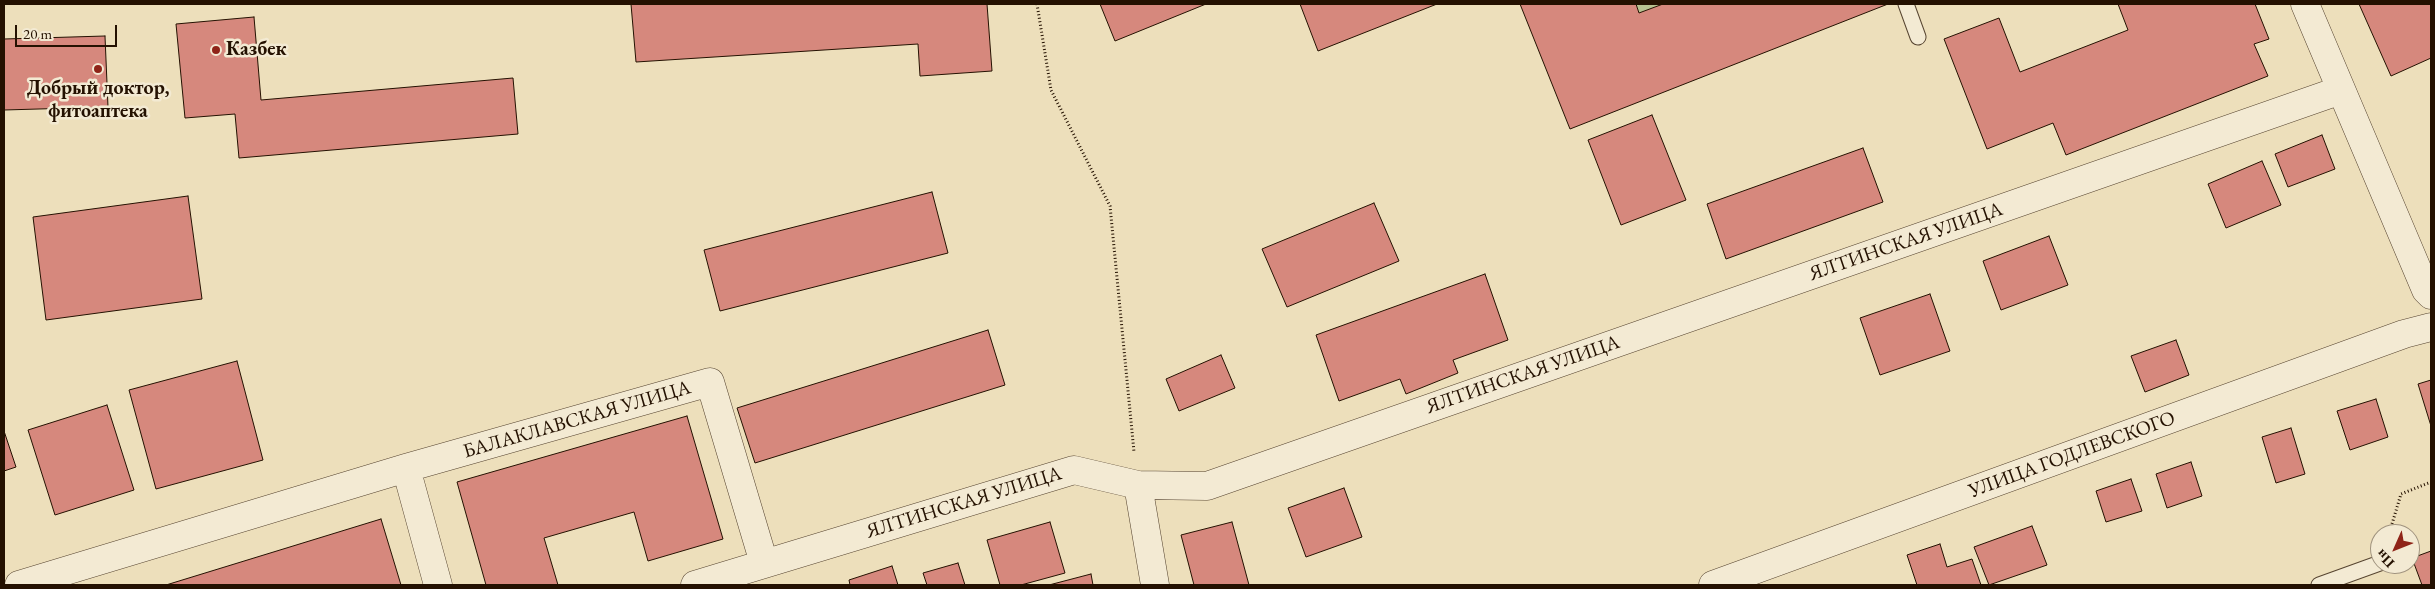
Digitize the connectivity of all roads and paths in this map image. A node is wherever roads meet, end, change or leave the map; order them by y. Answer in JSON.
{"nodes":[{"id":1,"x":1037,"y":4,"type":"edge"},
{"id":2,"x":1906,"y":4,"type":"edge"},
{"id":3,"x":2304,"y":4,"type":"edge"},
{"id":4,"x":1918,"y":37,"type":"dead end"},
{"id":5,"x":2341,"y":90,"type":"junction"},
{"id":6,"x":2431,"y":295,"type":"edge"},
{"id":7,"x":2431,"y":327,"type":"edge"},
{"id":8,"x":406,"y":468,"type":"junction"},
{"id":9,"x":2431,"y":482,"type":"edge"},
{"id":10,"x":1138,"y":485,"type":"junction"},
{"id":11,"x":2390,"y":524,"type":"edge"},
{"id":12,"x":764,"y":563,"type":"junction"},
{"id":13,"x":2370,"y":567,"type":"edge"},
{"id":14,"x":19,"y":585,"type":"edge"},
{"id":15,"x":438,"y":585,"type":"edge"},
{"id":16,"x":695,"y":585,"type":"edge"},
{"id":17,"x":1155,"y":585,"type":"edge"},
{"id":18,"x":1713,"y":585,"type":"edge"},
{"id":19,"x":2319,"y":585,"type":"edge"}],
"edges":[{"from":1,"to":10,"type":"path"},
{"from":2,"to":4,"type":"lane"},
{"from":3,"to":5,"type":"street"},
{"from":5,"to":6,"type":"street"},
{"from":5,"to":10,"type":"street","name":"ЯЛТИНСКАЯ УЛИЦА"},
{"from":7,"to":18,"type":"street","name":"УЛИЦА ГОДЛЕВСКОГО"},
{"from":8,"to":12,"type":"street","name":"БАЛАКЛАВСКАЯ УЛИЦА"},
{"from":8,"to":14,"type":"street","name":"БАЛАКЛАВСКАЯ УЛИЦА"},
{"from":8,"to":15,"type":"street"},
{"from":9,"to":11,"type":"path"},
{"from":10,"to":12,"type":"street","name":"ЯЛТИНСКАЯ УЛИЦА"},
{"from":10,"to":17,"type":"street"},
{"from":12,"to":16,"type":"street","name":"ЯЛТИНСКАЯ УЛИЦА"},
{"from":13,"to":19,"type":"lane"}]}
